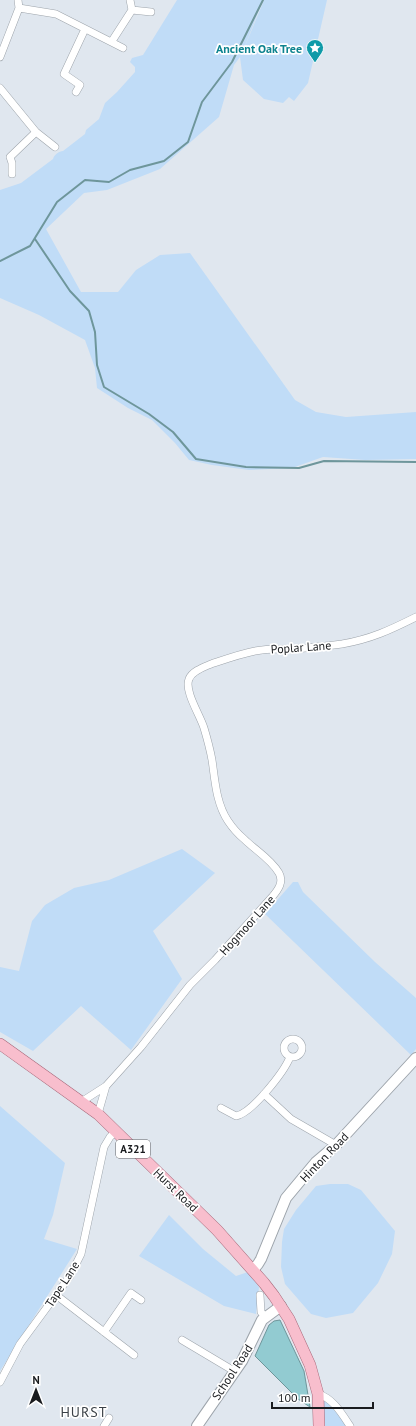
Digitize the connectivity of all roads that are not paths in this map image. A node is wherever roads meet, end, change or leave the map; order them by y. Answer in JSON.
{"nodes":[{"id":1,"x":18,"y":0,"type":"edge"},
{"id":2,"x":130,"y":0,"type":"edge"},
{"id":3,"x":19,"y":8,"type":"junction"},
{"id":4,"x":132,"y":10,"type":"junction"},
{"id":5,"x":151,"y":12,"type":"dead end"},
{"id":6,"x":85,"y":28,"type":"junction"},
{"id":7,"x":112,"y":41,"type":"junction"},
{"id":8,"x":123,"y":48,"type":"dead end"},
{"id":9,"x":0,"y":57,"type":"edge"},
{"id":10,"x":64,"y":74,"type":"junction"},
{"id":11,"x":59,"y":81,"type":"dead end"},
{"id":12,"x":0,"y":88,"type":"edge"},
{"id":13,"x":78,"y":89,"type":"dead end"},
{"id":14,"x":36,"y":132,"type":"junction"},
{"id":15,"x":55,"y":147,"type":"dead end"},
{"id":16,"x":3,"y":153,"type":"dead end"},
{"id":17,"x":10,"y":157,"type":"junction"},
{"id":18,"x":12,"y":174,"type":"dead end"},
{"id":19,"x":416,"y":617,"type":"edge"},
{"id":20,"x":189,"y":679,"type":"joint"},
{"id":21,"x":0,"y":1044,"type":"edge"},
{"id":22,"x":290,"y":1057,"type":"dead end"},
{"id":23,"x":416,"y":1058,"type":"edge"},
{"id":24,"x":106,"y":1086,"type":"junction"},
{"id":25,"x":264,"y":1094,"type":"junction"},
{"id":26,"x":81,"y":1102,"type":"junction"},
{"id":27,"x":222,"y":1108,"type":"dead end"},
{"id":28,"x":98,"y":1114,"type":"junction"},
{"id":29,"x":115,"y":1132,"type":"junction"},
{"id":30,"x":336,"y":1145,"type":"junction"},
{"id":31,"x":253,"y":1270,"type":"junction"},
{"id":32,"x":56,"y":1295,"type":"junction"},
{"id":33,"x":260,"y":1295,"type":"dead end"},
{"id":34,"x":141,"y":1300,"type":"dead end"},
{"id":35,"x":280,"y":1306,"type":"junction"},
{"id":36,"x":265,"y":1317,"type":"junction"},
{"id":37,"x":104,"y":1332,"type":"junction"},
{"id":38,"x":182,"y":1340,"type":"dead end"},
{"id":39,"x":134,"y":1355,"type":"dead end"},
{"id":40,"x":234,"y":1371,"type":"junction"},
{"id":41,"x":0,"y":1382,"type":"edge"},
{"id":42,"x":318,"y":1394,"type":"junction"},
{"id":43,"x":109,"y":1418,"type":"dead end"},
{"id":44,"x":104,"y":1426,"type":"edge"},
{"id":45,"x":197,"y":1426,"type":"edge"},
{"id":46,"x":319,"y":1426,"type":"edge"},
{"id":47,"x":350,"y":1426,"type":"edge"}],
"edges":[{"from":1,"to":3,"type":"street"},
{"from":2,"to":4,"type":"street"},
{"from":3,"to":6,"type":"street"},
{"from":3,"to":9,"type":"street"},
{"from":4,"to":5,"type":"street"},
{"from":4,"to":7,"type":"street"},
{"from":6,"to":7,"type":"street"},
{"from":6,"to":10,"type":"street"},
{"from":7,"to":8,"type":"street"},
{"from":10,"to":11,"type":"street"},
{"from":10,"to":13,"type":"street"},
{"from":12,"to":14,"type":"street"},
{"from":14,"to":15,"type":"street"},
{"from":14,"to":17,"type":"street"},
{"from":16,"to":17,"type":"street"},
{"from":17,"to":18,"type":"street"},
{"from":19,"to":20,"type":"street","name":"Poplar Lane"},
{"from":20,"to":24,"type":"street","name":"Hogmoor Lane"},
{"from":21,"to":26,"type":"main road","name":"Hurst Road","number":"A321"},
{"from":22,"to":25,"type":"street"},
{"from":23,"to":30,"type":"street","name":"Hinton Road"},
{"from":24,"to":26,"type":"street","name":"Hogmoor Lane"},
{"from":24,"to":28,"type":"street","name":"Hogmoor Lane"},
{"from":25,"to":27,"type":"street"},
{"from":25,"to":30,"type":"street"},
{"from":26,"to":28,"type":"main road","name":"Hurst Road","number":"A321"},
{"from":28,"to":29,"type":"main road","name":"Hurst Road","number":"A321"},
{"from":29,"to":31,"type":"main road","name":"Hurst Road","number":"A321"},
{"from":29,"to":32,"type":"street","name":"Tape Lane"},
{"from":30,"to":31,"type":"street","name":"Hinton Road"},
{"from":31,"to":35,"type":"main road","number":"A321"},
{"from":32,"to":37,"type":"street"},
{"from":32,"to":41,"type":"street","name":"Tape Lane"},
{"from":33,"to":36,"type":"street"},
{"from":34,"to":37,"type":"street"},
{"from":35,"to":36,"type":"street","name":"School Road"},
{"from":35,"to":42,"type":"main road","number":"A321"},
{"from":36,"to":40,"type":"street","name":"School Road"},
{"from":37,"to":39,"type":"street"},
{"from":38,"to":40,"type":"street"},
{"from":40,"to":45,"type":"street","name":"School Road"},
{"from":42,"to":46,"type":"main road","number":"A321"},
{"from":42,"to":47,"type":"street"},
{"from":43,"to":44,"type":"street"}]}
